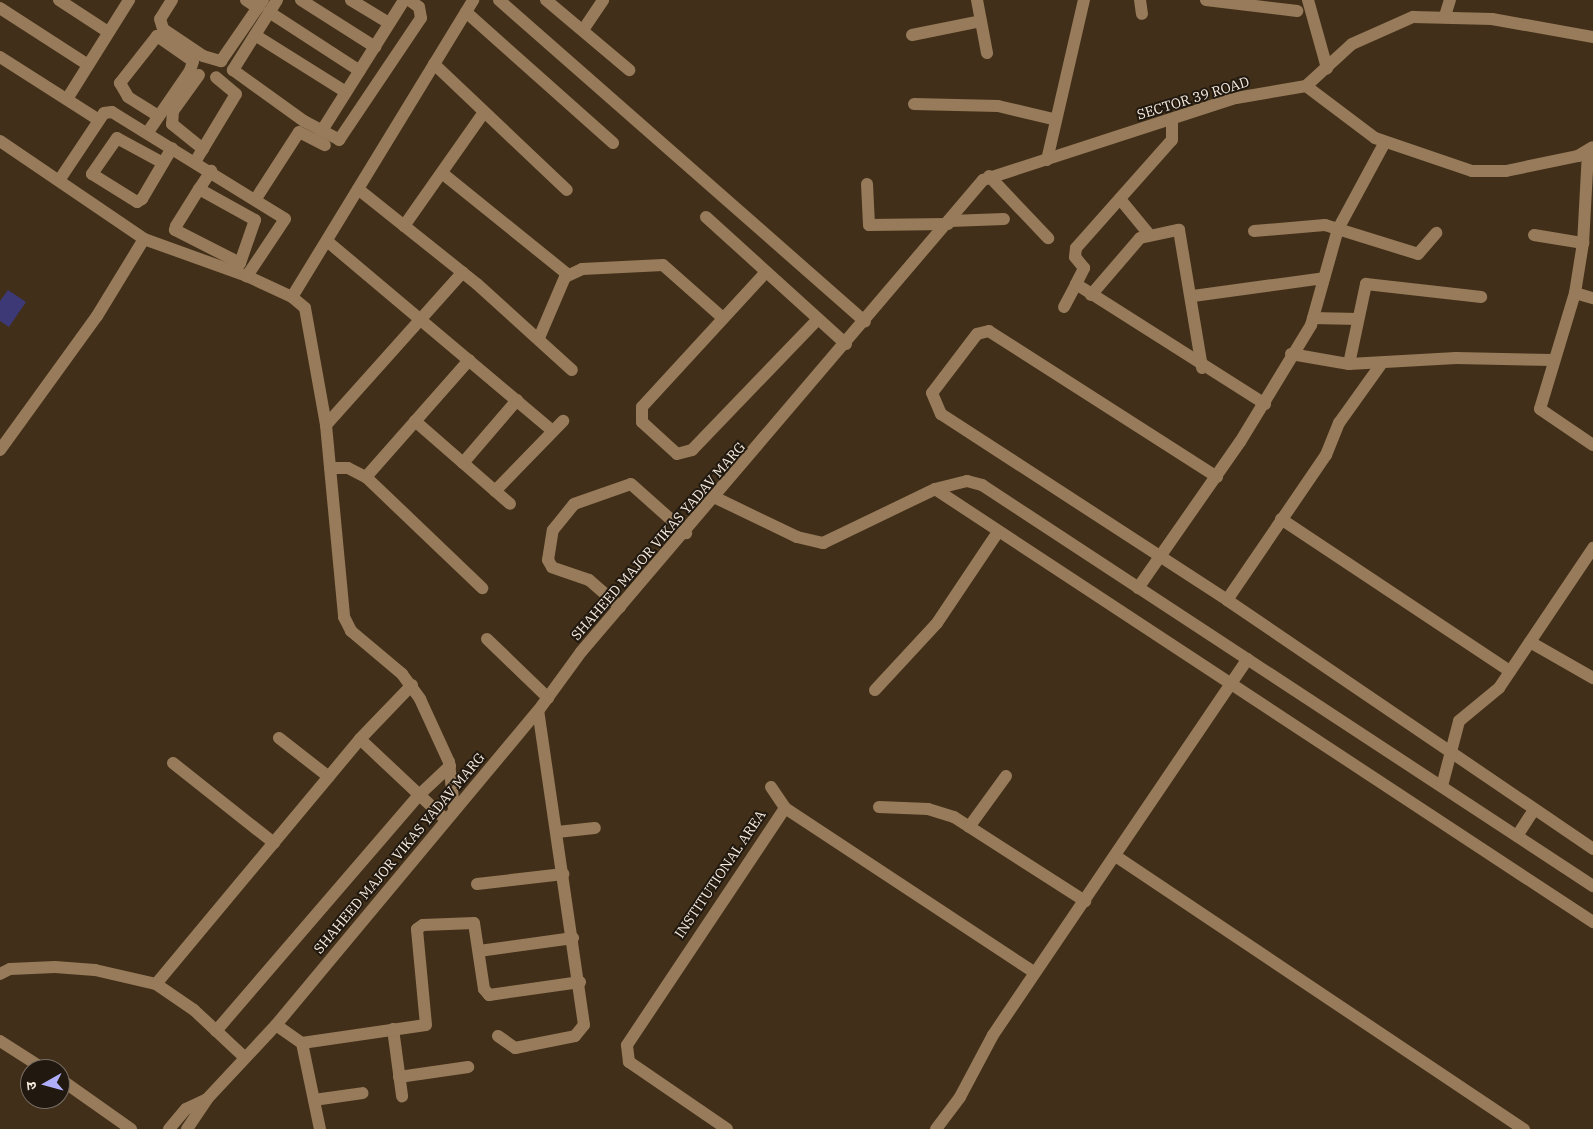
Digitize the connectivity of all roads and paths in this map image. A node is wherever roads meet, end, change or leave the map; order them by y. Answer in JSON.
{"nodes":[{"id":1,"x":58,"y":0,"type":"edge"},
{"id":2,"x":129,"y":0,"type":"edge"},
{"id":3,"x":172,"y":0,"type":"edge"},
{"id":4,"x":246,"y":0,"type":"edge"},
{"id":5,"x":277,"y":0,"type":"edge"},
{"id":6,"x":301,"y":0,"type":"edge"},
{"id":7,"x":351,"y":0,"type":"edge"},
{"id":8,"x":404,"y":0,"type":"edge"},
{"id":9,"x":409,"y":0,"type":"edge"},
{"id":10,"x":473,"y":0,"type":"edge"},
{"id":11,"x":499,"y":0,"type":"edge"},
{"id":12,"x":546,"y":0,"type":"edge"},
{"id":13,"x":603,"y":0,"type":"edge"},
{"id":14,"x":977,"y":0,"type":"edge"},
{"id":15,"x":1084,"y":0,"type":"edge"},
{"id":16,"x":1140,"y":0,"type":"edge"},
{"id":17,"x":1206,"y":0,"type":"edge"},
{"id":18,"x":1308,"y":0,"type":"edge"},
{"id":19,"x":1450,"y":0,"type":"edge"},
{"id":20,"x":77,"y":5,"type":"edge"},
{"id":21,"x":264,"y":6,"type":"edge"},
{"id":22,"x":0,"y":8,"type":"edge"},
{"id":23,"x":1297,"y":11,"type":"dead end"},
{"id":24,"x":466,"y":12,"type":"junction"},
{"id":25,"x":1142,"y":14,"type":"dead end"},
{"id":26,"x":1445,"y":16,"type":"junction"},
{"id":27,"x":981,"y":21,"type":"junction"},
{"id":28,"x":389,"y":23,"type":"junction"},
{"id":29,"x":583,"y":30,"type":"junction"},
{"id":30,"x":108,"y":32,"type":"junction"},
{"id":31,"x":255,"y":35,"type":"junction"},
{"id":32,"x":912,"y":35,"type":"dead end"},
{"id":33,"x":1593,"y":37,"type":"edge"},
{"id":34,"x":375,"y":47,"type":"junction"},
{"id":35,"x":987,"y":53,"type":"dead end"},
{"id":36,"x":0,"y":57,"type":"edge"},
{"id":37,"x":434,"y":64,"type":"junction"},
{"id":38,"x":88,"y":65,"type":"junction"},
{"id":39,"x":1327,"y":68,"type":"junction"},
{"id":40,"x":629,"y":70,"type":"dead end"},
{"id":41,"x":360,"y":71,"type":"junction"},
{"id":42,"x":198,"y":75,"type":"dead end"},
{"id":43,"x":216,"y":78,"type":"dead end"},
{"id":44,"x":1306,"y":86,"type":"junction"},
{"id":45,"x":346,"y":92,"type":"junction"},
{"id":46,"x":67,"y":99,"type":"junction"},
{"id":47,"x":914,"y":104,"type":"dead end"},
{"id":48,"x":484,"y":112,"type":"junction"},
{"id":49,"x":158,"y":116,"type":"junction"},
{"id":50,"x":1053,"y":119,"type":"junction"},
{"id":51,"x":98,"y":120,"type":"junction"},
{"id":52,"x":1172,"y":120,"type":"junction"},
{"id":53,"x":148,"y":132,"type":"junction"},
{"id":54,"x":321,"y":132,"type":"junction"},
{"id":55,"x":0,"y":141,"type":"edge"},
{"id":56,"x":1385,"y":142,"type":"junction"},
{"id":57,"x":613,"y":143,"type":"dead end"},
{"id":58,"x":325,"y":146,"type":"dead end"},
{"id":59,"x":172,"y":148,"type":"junction"},
{"id":60,"x":203,"y":149,"type":"junction"},
{"id":61,"x":1590,"y":149,"type":"edge"},
{"id":62,"x":1047,"y":160,"type":"junction"},
{"id":63,"x":195,"y":162,"type":"junction"},
{"id":64,"x":163,"y":163,"type":"junction"},
{"id":65,"x":211,"y":171,"type":"junction"},
{"id":66,"x":442,"y":173,"type":"junction"},
{"id":67,"x":989,"y":176,"type":"junction"},
{"id":68,"x":60,"y":179,"type":"junction"},
{"id":69,"x":867,"y":184,"type":"dead end"},
{"id":70,"x":358,"y":189,"type":"junction"},
{"id":71,"x":199,"y":190,"type":"junction"},
{"id":72,"x":567,"y":190,"type":"dead end"},
{"id":73,"x":257,"y":197,"type":"junction"},
{"id":74,"x":1120,"y":199,"type":"junction"},
{"id":75,"x":706,"y":217,"type":"dead end"},
{"id":76,"x":1004,"y":219,"type":"dead end"},
{"id":77,"x":949,"y":222,"type":"junction"},
{"id":78,"x":404,"y":226,"type":"junction"},
{"id":79,"x":1338,"y":229,"type":"junction"},
{"id":80,"x":1254,"y":231,"type":"dead end"},
{"id":81,"x":1148,"y":233,"type":"junction"},
{"id":82,"x":1436,"y":233,"type":"dead end"},
{"id":83,"x":1534,"y":235,"type":"dead end"},
{"id":84,"x":1048,"y":238,"type":"dead end"},
{"id":85,"x":144,"y":239,"type":"junction"},
{"id":86,"x":327,"y":241,"type":"junction"},
{"id":87,"x":1584,"y":243,"type":"junction"},
{"id":88,"x":463,"y":272,"type":"junction"},
{"id":89,"x":766,"y":272,"type":"junction"},
{"id":90,"x":567,"y":274,"type":"junction"},
{"id":91,"x":247,"y":276,"type":"junction"},
{"id":92,"x":1324,"y":278,"type":"junction"},
{"id":93,"x":1076,"y":284,"type":"junction"},
{"id":94,"x":1575,"y":293,"type":"junction"},
{"id":95,"x":1091,"y":296,"type":"junction"},
{"id":96,"x":1193,"y":296,"type":"junction"},
{"id":97,"x":292,"y":297,"type":"junction"},
{"id":98,"x":1481,"y":297,"type":"dead end"},
{"id":99,"x":1593,"y":298,"type":"edge"},
{"id":100,"x":1064,"y":306,"type":"dead end"},
{"id":101,"x":723,"y":318,"type":"junction"},
{"id":102,"x":1313,"y":318,"type":"junction"},
{"id":103,"x":421,"y":319,"type":"junction"},
{"id":104,"x":818,"y":319,"type":"junction"},
{"id":105,"x":1358,"y":319,"type":"junction"},
{"id":106,"x":865,"y":321,"type":"junction"},
{"id":107,"x":540,"y":338,"type":"junction"},
{"id":108,"x":846,"y":344,"type":"junction"},
{"id":109,"x":1291,"y":354,"type":"junction"},
{"id":110,"x":469,"y":360,"type":"junction"},
{"id":111,"x":1553,"y":360,"type":"junction"},
{"id":112,"x":1382,"y":363,"type":"junction"},
{"id":113,"x":1349,"y":364,"type":"junction"},
{"id":114,"x":1202,"y":368,"type":"junction"},
{"id":115,"x":572,"y":370,"type":"dead end"},
{"id":116,"x":517,"y":400,"type":"junction"},
{"id":117,"x":1265,"y":404,"type":"junction"},
{"id":118,"x":563,"y":420,"type":"dead end"},
{"id":119,"x":415,"y":421,"type":"junction"},
{"id":120,"x":326,"y":425,"type":"junction"},
{"id":121,"x":553,"y":431,"type":"junction"},
{"id":122,"x":4,"y":436,"type":"edge"},
{"id":123,"x":1593,"y":445,"type":"edge"},
{"id":124,"x":0,"y":450,"type":"edge"},
{"id":125,"x":463,"y":463,"type":"junction"},
{"id":126,"x":330,"y":468,"type":"junction"},
{"id":127,"x":366,"y":477,"type":"junction"},
{"id":128,"x":1217,"y":477,"type":"junction"},
{"id":129,"x":935,"y":488,"type":"junction"},
{"id":130,"x":495,"y":491,"type":"junction"},
{"id":131,"x":716,"y":498,"type":"junction"},
{"id":132,"x":510,"y":504,"type":"dead end"},
{"id":133,"x":1281,"y":519,"type":"junction"},
{"id":134,"x":998,"y":532,"type":"junction"},
{"id":135,"x":686,"y":533,"type":"junction"},
{"id":136,"x":1593,"y":548,"type":"edge"},
{"id":137,"x":1160,"y":558,"type":"junction"},
{"id":138,"x":482,"y":588,"type":"dead end"},
{"id":139,"x":1138,"y":588,"type":"junction"},
{"id":140,"x":1227,"y":600,"type":"junction"},
{"id":141,"x":620,"y":608,"type":"junction"},
{"id":142,"x":487,"y":639,"type":"dead end"},
{"id":143,"x":1530,"y":642,"type":"junction"},
{"id":144,"x":1248,"y":659,"type":"junction"},
{"id":145,"x":1510,"y":671,"type":"junction"},
{"id":146,"x":1593,"y":678,"type":"edge"},
{"id":147,"x":1231,"y":684,"type":"junction"},
{"id":148,"x":412,"y":685,"type":"junction"},
{"id":149,"x":875,"y":690,"type":"dead end"},
{"id":150,"x":548,"y":698,"type":"junction"},
{"id":151,"x":538,"y":711,"type":"junction"},
{"id":152,"x":279,"y":738,"type":"dead end"},
{"id":153,"x":360,"y":739,"type":"junction"},
{"id":154,"x":1450,"y":751,"type":"junction"},
{"id":155,"x":173,"y":763,"type":"dead end"},
{"id":156,"x":450,"y":766,"type":"junction"},
{"id":157,"x":1006,"y":776,"type":"dead end"},
{"id":158,"x":329,"y":777,"type":"junction"},
{"id":159,"x":1442,"y":786,"type":"junction"},
{"id":160,"x":772,"y":787,"type":"dead end"},
{"id":161,"x":418,"y":796,"type":"junction"},
{"id":162,"x":879,"y":807,"type":"dead end"},
{"id":163,"x":454,"y":808,"type":"junction"},
{"id":164,"x":785,"y":808,"type":"junction"},
{"id":165,"x":1533,"y":811,"type":"junction"},
{"id":166,"x":445,"y":819,"type":"junction"},
{"id":167,"x":969,"y":827,"type":"junction"},
{"id":168,"x":595,"y":828,"type":"dead end"},
{"id":169,"x":557,"y":832,"type":"junction"},
{"id":170,"x":1518,"y":836,"type":"junction"},
{"id":171,"x":274,"y":843,"type":"junction"},
{"id":172,"x":1593,"y":847,"type":"edge"},
{"id":173,"x":1117,"y":856,"type":"junction"},
{"id":174,"x":563,"y":874,"type":"junction"},
{"id":175,"x":477,"y":884,"type":"dead end"},
{"id":176,"x":1593,"y":886,"type":"edge"},
{"id":177,"x":1085,"y":901,"type":"junction"},
{"id":178,"x":1593,"y":922,"type":"edge"},
{"id":179,"x":573,"y":938,"type":"junction"},
{"id":180,"x":479,"y":951,"type":"junction"},
{"id":181,"x":1034,"y":972,"type":"junction"},
{"id":182,"x":0,"y":974,"type":"edge"},
{"id":183,"x":580,"y":982,"type":"junction"},
{"id":184,"x":156,"y":984,"type":"junction"},
{"id":185,"x":276,"y":1025,"type":"junction"},
{"id":186,"x":393,"y":1029,"type":"junction"},
{"id":187,"x":216,"y":1030,"type":"junction"},
{"id":188,"x":498,"y":1036,"type":"dead end"},
{"id":189,"x":0,"y":1041,"type":"edge"},
{"id":190,"x":302,"y":1043,"type":"junction"},
{"id":191,"x":244,"y":1058,"type":"junction"},
{"id":192,"x":28,"y":1059,"type":"edge"},
{"id":193,"x":468,"y":1068,"type":"dead end"},
{"id":194,"x":399,"y":1077,"type":"junction"},
{"id":195,"x":70,"y":1086,"type":"edge"},
{"id":196,"x":363,"y":1093,"type":"dead end"},
{"id":197,"x":402,"y":1096,"type":"dead end"},
{"id":198,"x":207,"y":1099,"type":"junction"},
{"id":199,"x":314,"y":1100,"type":"junction"},
{"id":200,"x":131,"y":1129,"type":"edge"},
{"id":201,"x":169,"y":1129,"type":"edge"},
{"id":202,"x":187,"y":1129,"type":"edge"},
{"id":203,"x":320,"y":1129,"type":"edge"},
{"id":204,"x":727,"y":1129,"type":"edge"},
{"id":205,"x":936,"y":1129,"type":"edge"},
{"id":206,"x":1524,"y":1129,"type":"edge"}],
"edges":[{"from":1,"to":20,"type":"street"},
{"from":2,"to":30,"type":"street"},
{"from":3,"to":21,"type":"street"},
{"from":4,"to":21,"type":"street"},
{"from":5,"to":21,"type":"street"},
{"from":6,"to":34,"type":"street"},
{"from":7,"to":28,"type":"street"},
{"from":8,"to":28,"type":"street"},
{"from":9,"to":54,"type":"street"},
{"from":10,"to":24,"type":"street"},
{"from":11,"to":106,"type":"street"},
{"from":12,"to":29,"type":"street"},
{"from":13,"to":29,"type":"street"},
{"from":14,"to":27,"type":"street"},
{"from":15,"to":50,"type":"street"},
{"from":16,"to":25,"type":"street"},
{"from":17,"to":23,"type":"street"},
{"from":18,"to":39,"type":"street"},
{"from":19,"to":26,"type":"street"},
{"from":20,"to":30,"type":"street"},
{"from":21,"to":31,"type":"street"},
{"from":21,"to":41,"type":"street"},
{"from":22,"to":38,"type":"street"},
{"from":24,"to":37,"type":"street"},
{"from":24,"to":57,"type":"street"},
{"from":26,"to":33,"type":"street"},
{"from":26,"to":39,"type":"street"},
{"from":27,"to":32,"type":"street"},
{"from":27,"to":35,"type":"street"},
{"from":28,"to":34,"type":"street"},
{"from":29,"to":40,"type":"street"},
{"from":30,"to":38,"type":"street"},
{"from":31,"to":45,"type":"street"},
{"from":31,"to":54,"type":"street"},
{"from":34,"to":41,"type":"street"},
{"from":36,"to":46,"type":"street"},
{"from":37,"to":48,"type":"street"},
{"from":37,"to":70,"type":"street"},
{"from":38,"to":46,"type":"street"},
{"from":39,"to":44,"type":"street"},
{"from":41,"to":45,"type":"street"},
{"from":42,"to":60,"type":"street"},
{"from":43,"to":60,"type":"street"},
{"from":44,"to":52,"type":"street","name":"SECTOR 39 ROAD"},
{"from":44,"to":56,"type":"street"},
{"from":45,"to":54,"type":"street"},
{"from":46,"to":51,"type":"street"},
{"from":47,"to":50,"type":"street"},
{"from":48,"to":66,"type":"street"},
{"from":48,"to":72,"type":"street"},
{"from":49,"to":49,"type":"street"},
{"from":49,"to":53,"type":"street"},
{"from":50,"to":62,"type":"street"},
{"from":51,"to":53,"type":"street"},
{"from":51,"to":68,"type":"street"},
{"from":52,"to":62,"type":"street","name":"SECTOR 39 ROAD"},
{"from":52,"to":74,"type":"street"},
{"from":53,"to":59,"type":"street"},
{"from":55,"to":68,"type":"street"},
{"from":56,"to":61,"type":"street"},
{"from":56,"to":79,"type":"street"},
{"from":58,"to":73,"type":"street"},
{"from":59,"to":63,"type":"street"},
{"from":59,"to":64,"type":"street"},
{"from":60,"to":63,"type":"street"},
{"from":61,"to":87,"type":"street"},
{"from":62,"to":67,"type":"street"},
{"from":63,"to":65,"type":"street"},
{"from":64,"to":64,"type":"street"},
{"from":65,"to":71,"type":"street"},
{"from":65,"to":73,"type":"street"},
{"from":66,"to":78,"type":"street"},
{"from":66,"to":90,"type":"street"},
{"from":67,"to":77,"type":"street","name":"SHAHEED MAJOR VIKAS YADAV MARG"},
{"from":67,"to":84,"type":"street"},
{"from":68,"to":85,"type":"street"},
{"from":69,"to":77,"type":"street"},
{"from":70,"to":78,"type":"street"},
{"from":70,"to":86,"type":"street"},
{"from":71,"to":71,"type":"street"},
{"from":73,"to":91,"type":"street"},
{"from":74,"to":81,"type":"street"},
{"from":74,"to":93,"type":"street"},
{"from":75,"to":89,"type":"street"},
{"from":76,"to":77,"type":"street"},
{"from":77,"to":106,"type":"street","name":"SHAHEED MAJOR VIKAS YADAV MARG"},
{"from":78,"to":88,"type":"street"},
{"from":79,"to":80,"type":"street"},
{"from":79,"to":82,"type":"street"},
{"from":79,"to":92,"type":"street"},
{"from":81,"to":95,"type":"street"},
{"from":81,"to":96,"type":"street"},
{"from":83,"to":87,"type":"street"},
{"from":85,"to":91,"type":"street"},
{"from":85,"to":122,"type":"street"},
{"from":86,"to":97,"type":"street"},
{"from":86,"to":103,"type":"street"},
{"from":87,"to":94,"type":"street"},
{"from":88,"to":103,"type":"street"},
{"from":88,"to":107,"type":"street"},
{"from":89,"to":101,"type":"street"},
{"from":89,"to":104,"type":"street"},
{"from":90,"to":101,"type":"street"},
{"from":90,"to":107,"type":"street"},
{"from":91,"to":97,"type":"street"},
{"from":92,"to":96,"type":"street"},
{"from":92,"to":102,"type":"street"},
{"from":93,"to":95,"type":"street"},
{"from":93,"to":100,"type":"street"},
{"from":94,"to":99,"type":"street"},
{"from":94,"to":111,"type":"street"},
{"from":95,"to":114,"type":"street"},
{"from":96,"to":114,"type":"street"},
{"from":97,"to":120,"type":"street"},
{"from":98,"to":105,"type":"street"},
{"from":101,"to":104,"type":"street"},
{"from":102,"to":105,"type":"street"},
{"from":102,"to":109,"type":"street"},
{"from":103,"to":110,"type":"street"},
{"from":103,"to":120,"type":"street"},
{"from":104,"to":108,"type":"street"},
{"from":105,"to":113,"type":"street"},
{"from":106,"to":108,"type":"street","name":"SHAHEED MAJOR VIKAS YADAV MARG"},
{"from":107,"to":115,"type":"street"},
{"from":108,"to":131,"type":"street","name":"SHAHEED MAJOR VIKAS YADAV MARG"},
{"from":109,"to":113,"type":"street"},
{"from":109,"to":117,"type":"street"},
{"from":110,"to":116,"type":"street"},
{"from":110,"to":119,"type":"street"},
{"from":111,"to":112,"type":"street"},
{"from":111,"to":123,"type":"street"},
{"from":112,"to":113,"type":"street"},
{"from":112,"to":133,"type":"street"},
{"from":114,"to":117,"type":"street"},
{"from":116,"to":121,"type":"street"},
{"from":116,"to":125,"type":"street"},
{"from":117,"to":128,"type":"street"},
{"from":118,"to":121,"type":"street"},
{"from":119,"to":125,"type":"street"},
{"from":119,"to":127,"type":"street"},
{"from":120,"to":126,"type":"street"},
{"from":121,"to":130,"type":"street"},
{"from":122,"to":124,"type":"street"},
{"from":125,"to":130,"type":"street"},
{"from":126,"to":127,"type":"street"},
{"from":126,"to":148,"type":"street"},
{"from":127,"to":138,"type":"street"},
{"from":128,"to":137,"type":"street"},
{"from":128,"to":137,"type":"street"},
{"from":129,"to":131,"type":"street"},
{"from":129,"to":134,"type":"street"},
{"from":129,"to":139,"type":"street"},
{"from":130,"to":132,"type":"street"},
{"from":131,"to":135,"type":"street","name":"SHAHEED MAJOR VIKAS YADAV MARG"},
{"from":133,"to":140,"type":"street"},
{"from":133,"to":145,"type":"street"},
{"from":134,"to":147,"type":"street"},
{"from":134,"to":149,"type":"street"},
{"from":135,"to":141,"type":"street","name":"SHAHEED MAJOR VIKAS YADAV MARG"},
{"from":135,"to":141,"type":"street"},
{"from":136,"to":143,"type":"street"},
{"from":137,"to":139,"type":"street"},
{"from":137,"to":140,"type":"street"},
{"from":139,"to":144,"type":"street"},
{"from":140,"to":154,"type":"street"},
{"from":141,"to":150,"type":"street","name":"SHAHEED MAJOR VIKAS YADAV MARG"},
{"from":142,"to":150,"type":"street"},
{"from":143,"to":145,"type":"street"},
{"from":143,"to":146,"type":"street"},
{"from":144,"to":147,"type":"street"},
{"from":144,"to":159,"type":"street"},
{"from":145,"to":154,"type":"street"},
{"from":147,"to":173,"type":"street"},
{"from":147,"to":178,"type":"street"},
{"from":148,"to":153,"type":"street"},
{"from":148,"to":156,"type":"street"},
{"from":150,"to":151,"type":"street","name":"SHAHEED MAJOR VIKAS YADAV MARG"},
{"from":151,"to":163,"type":"street","name":"SHAHEED MAJOR VIKAS YADAV MARG"},
{"from":151,"to":169,"type":"street"},
{"from":152,"to":158,"type":"street"},
{"from":153,"to":158,"type":"street"},
{"from":153,"to":161,"type":"street"},
{"from":154,"to":159,"type":"street"},
{"from":154,"to":165,"type":"street"},
{"from":155,"to":171,"type":"street"},
{"from":156,"to":161,"type":"street"},
{"from":156,"to":163,"type":"street"},
{"from":157,"to":167,"type":"street"},
{"from":158,"to":171,"type":"street"},
{"from":159,"to":170,"type":"street"},
{"from":160,"to":164,"type":"street"},
{"from":161,"to":166,"type":"street"},
{"from":161,"to":187,"type":"street"},
{"from":162,"to":167,"type":"street"},
{"from":163,"to":166,"type":"street","name":"SHAHEED MAJOR VIKAS YADAV MARG"},
{"from":164,"to":181,"type":"street","name":"INSTITUTIONAL AREA"},
{"from":164,"to":204,"type":"street","name":"INSTITUTIONAL AREA"},
{"from":165,"to":170,"type":"street"},
{"from":165,"to":172,"type":"street"},
{"from":166,"to":185,"type":"street","name":"SHAHEED MAJOR VIKAS YADAV MARG"},
{"from":167,"to":177,"type":"street"},
{"from":168,"to":169,"type":"street"},
{"from":169,"to":174,"type":"street"},
{"from":170,"to":176,"type":"street"},
{"from":171,"to":184,"type":"street"},
{"from":173,"to":177,"type":"street"},
{"from":173,"to":206,"type":"street"},
{"from":174,"to":175,"type":"street"},
{"from":174,"to":179,"type":"street"},
{"from":177,"to":181,"type":"street"},
{"from":179,"to":180,"type":"street"},
{"from":179,"to":183,"type":"street"},
{"from":180,"to":183,"type":"street"},
{"from":180,"to":186,"type":"street"},
{"from":181,"to":205,"type":"street"},
{"from":182,"to":184,"type":"street"},
{"from":183,"to":188,"type":"street"},
{"from":184,"to":187,"type":"street"},
{"from":185,"to":190,"type":"street"},
{"from":185,"to":191,"type":"street","name":"SHAHEED MAJOR VIKAS YADAV MARG"},
{"from":186,"to":190,"type":"street"},
{"from":186,"to":194,"type":"street"},
{"from":187,"to":191,"type":"street"},
{"from":189,"to":192,"type":"street"},
{"from":190,"to":199,"type":"street"},
{"from":191,"to":198,"type":"street","name":"SHAHEED MAJOR VIKAS YADAV MARG"},
{"from":193,"to":194,"type":"street"},
{"from":194,"to":197,"type":"street"},
{"from":195,"to":200,"type":"street"},
{"from":196,"to":199,"type":"street"},
{"from":198,"to":201,"type":"street","name":"SHAHEED MAJOR VIKAS YADAV MARG"},
{"from":198,"to":202,"type":"street","name":"SHAHEED MAJOR VIKAS YADAV MARG"},
{"from":199,"to":203,"type":"street"}]}
